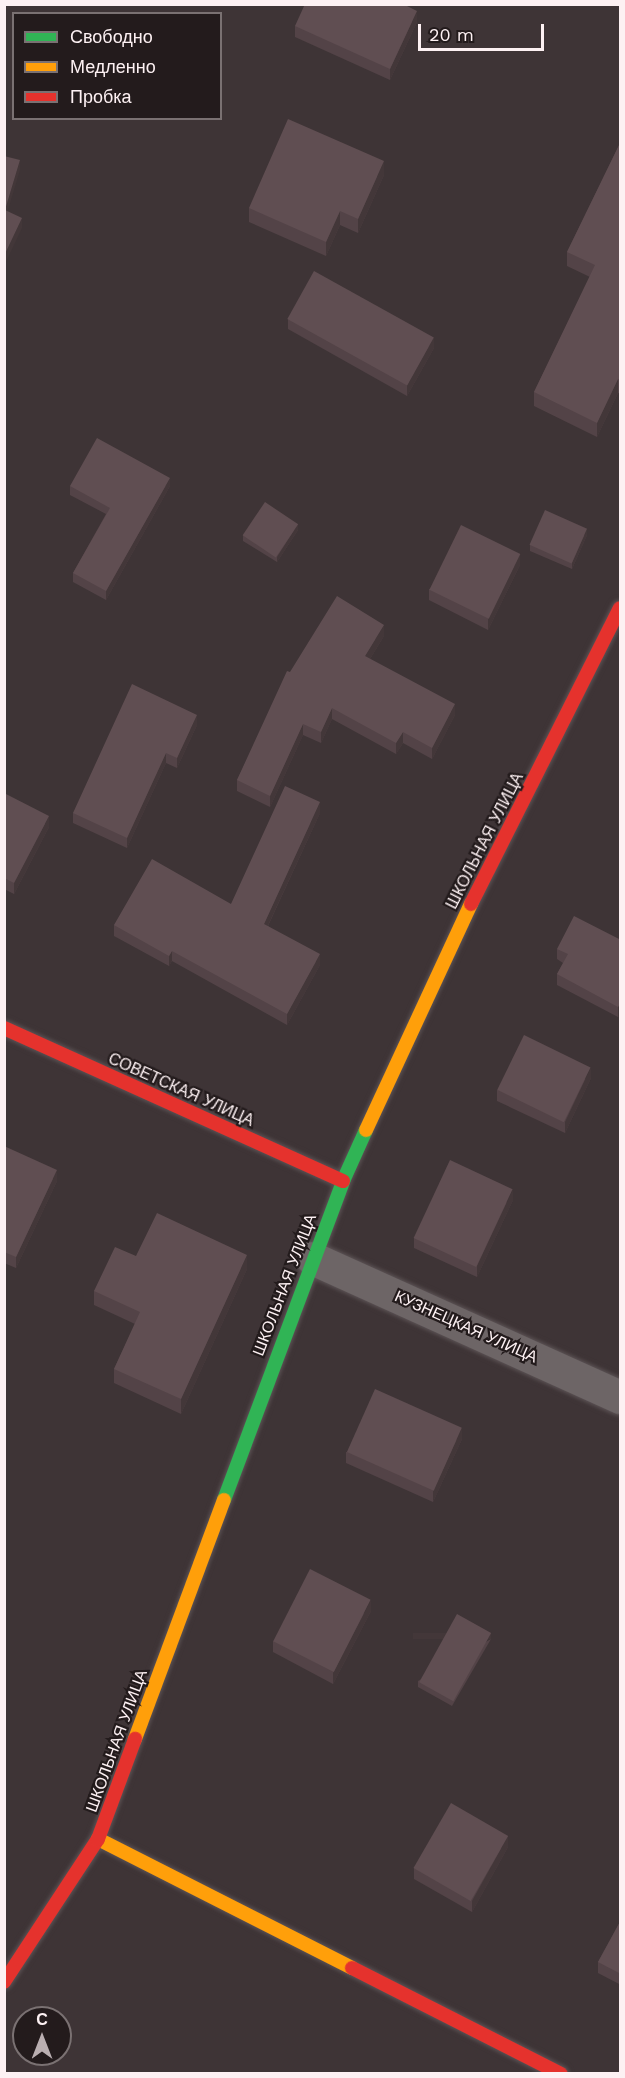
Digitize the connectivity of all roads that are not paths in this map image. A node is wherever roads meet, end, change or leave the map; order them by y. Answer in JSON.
{"nodes":[{"id":1,"x":621,"y":608,"type":"edge"},
{"id":2,"x":4,"y":1028,"type":"edge"},
{"id":3,"x":343,"y":1181,"type":"junction"},
{"id":4,"x":312,"y":1258,"type":"junction"},
{"id":5,"x":621,"y":1397,"type":"edge"},
{"id":6,"x":98,"y":1839,"type":"junction"},
{"id":7,"x":4,"y":1982,"type":"edge"},
{"id":8,"x":561,"y":2073,"type":"edge"}],
"edges":[{"from":1,"to":3,"type":"street","name":"ШКОЛЬНАЯ УЛИЦА"},
{"from":2,"to":3,"type":"street","name":"СОВЕТСКАЯ УЛИЦА"},
{"from":3,"to":4,"type":"street","name":"ШКОЛЬНАЯ УЛИЦА"},
{"from":4,"to":5,"type":"street","name":"КУЗНЕЦКАЯ УЛИЦА"},
{"from":4,"to":6,"type":"street","name":"ШКОЛЬНАЯ УЛИЦА"},
{"from":6,"to":7,"type":"street","name":"ШКОЛЬНАЯ УЛИЦА"},
{"from":6,"to":8,"type":"street"}]}
